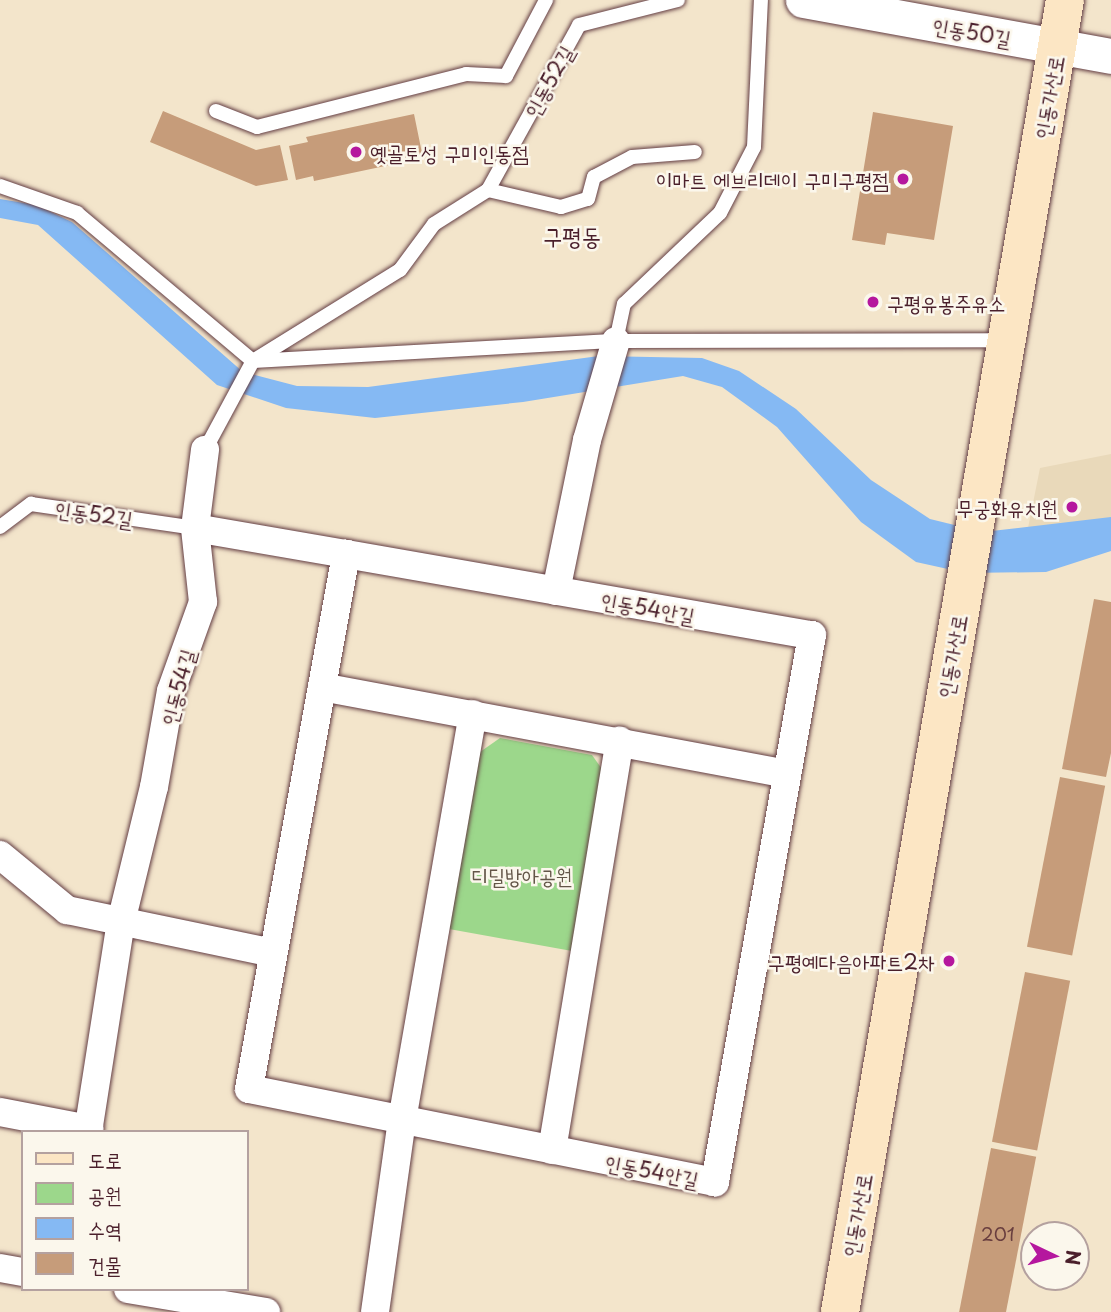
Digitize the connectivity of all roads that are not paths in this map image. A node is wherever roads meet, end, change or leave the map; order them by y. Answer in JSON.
{"nodes":[{"id":1,"x":546,"y":0,"type":"edge"},
{"id":2,"x":678,"y":0,"type":"edge"},
{"id":3,"x":761,"y":0,"type":"edge"},
{"id":4,"x":803,"y":0,"type":"edge"},
{"id":5,"x":1065,"y":0,"type":"edge"},
{"id":6,"x":869,"y":6,"type":"edge"},
{"id":7,"x":1057,"y":46,"type":"junction"},
{"id":8,"x":1111,"y":56,"type":"edge"},
{"id":9,"x":216,"y":111,"type":"dead end"},
{"id":10,"x":695,"y":152,"type":"dead end"},
{"id":11,"x":0,"y":186,"type":"edge"},
{"id":12,"x":488,"y":190,"type":"junction"},
{"id":13,"x":1006,"y":340,"type":"junction"},
{"id":14,"x":616,"y":341,"type":"junction"},
{"id":15,"x":253,"y":361,"type":"junction"},
{"id":16,"x":205,"y":450,"type":"joint"},
{"id":17,"x":0,"y":527,"type":"edge"},
{"id":18,"x":195,"y":528,"type":"junction"},
{"id":19,"x":346,"y":554,"type":"junction"},
{"id":20,"x":556,"y":591,"type":"junction"},
{"id":21,"x":322,"y":687,"type":"junction"},
{"id":22,"x":473,"y":714,"type":"junction"},
{"id":23,"x":620,"y":741,"type":"junction"},
{"id":24,"x":787,"y":774,"type":"junction"},
{"id":25,"x":0,"y":855,"type":"edge"},
{"id":26,"x":121,"y":922,"type":"junction"},
{"id":27,"x":273,"y":953,"type":"junction"},
{"id":28,"x":0,"y":1112,"type":"edge"},
{"id":29,"x":402,"y":1120,"type":"junction"},
{"id":30,"x":88,"y":1130,"type":"edge"},
{"id":31,"x":552,"y":1150,"type":"junction"},
{"id":32,"x":0,"y":1268,"type":"edge"},
{"id":33,"x":21,"y":1272,"type":"edge"},
{"id":34,"x":140,"y":1291,"type":"edge"},
{"id":35,"x":266,"y":1312,"type":"edge"},
{"id":36,"x":375,"y":1312,"type":"edge"},
{"id":37,"x":840,"y":1312,"type":"edge"}],
"edges":[{"from":1,"to":9,"type":"lane"},
{"from":2,"to":12,"type":"lane","name":"인동52길"},
{"from":3,"to":14,"type":"lane"},
{"from":4,"to":6,"type":"street","name":"인동50길"},
{"from":5,"to":7,"type":"main road","name":"인동가산로"},
{"from":6,"to":7,"type":"street","name":"인동50길"},
{"from":7,"to":8,"type":"street","name":"인동50길"},
{"from":7,"to":13,"type":"main road","name":"인동가산로"},
{"from":10,"to":12,"type":"lane"},
{"from":11,"to":15,"type":"lane"},
{"from":12,"to":15,"type":"lane","name":"인동52길"},
{"from":13,"to":14,"type":"lane"},
{"from":13,"to":37,"type":"main road","name":"인동가산로"},
{"from":14,"to":15,"type":"lane"},
{"from":14,"to":20,"type":"street"},
{"from":15,"to":16,"type":"lane"},
{"from":16,"to":18,"type":"street","name":"인동54길"},
{"from":17,"to":18,"type":"lane","name":"인동52길"},
{"from":18,"to":19,"type":"street","name":"인동54안길"},
{"from":18,"to":26,"type":"street","name":"인동54길"},
{"from":19,"to":20,"type":"street","name":"인동54안길"},
{"from":19,"to":21,"type":"street","name":"인동54안길"},
{"from":20,"to":24,"type":"street","name":"인동54안길"},
{"from":21,"to":22,"type":"street"},
{"from":21,"to":27,"type":"street","name":"인동54안길"},
{"from":22,"to":23,"type":"street"},
{"from":22,"to":29,"type":"street"},
{"from":23,"to":24,"type":"street"},
{"from":23,"to":31,"type":"street"},
{"from":24,"to":31,"type":"street","name":"인동54안길"},
{"from":25,"to":26,"type":"street"},
{"from":26,"to":27,"type":"street"},
{"from":26,"to":30,"type":"street","name":"인동54길"},
{"from":27,"to":29,"type":"street","name":"인동54안길"},
{"from":28,"to":30,"type":"street","name":"인동54길"},
{"from":29,"to":31,"type":"street","name":"인동54안길"},
{"from":29,"to":36,"type":"street"},
{"from":32,"to":33,"type":"street"},
{"from":34,"to":35,"type":"street"}]}
